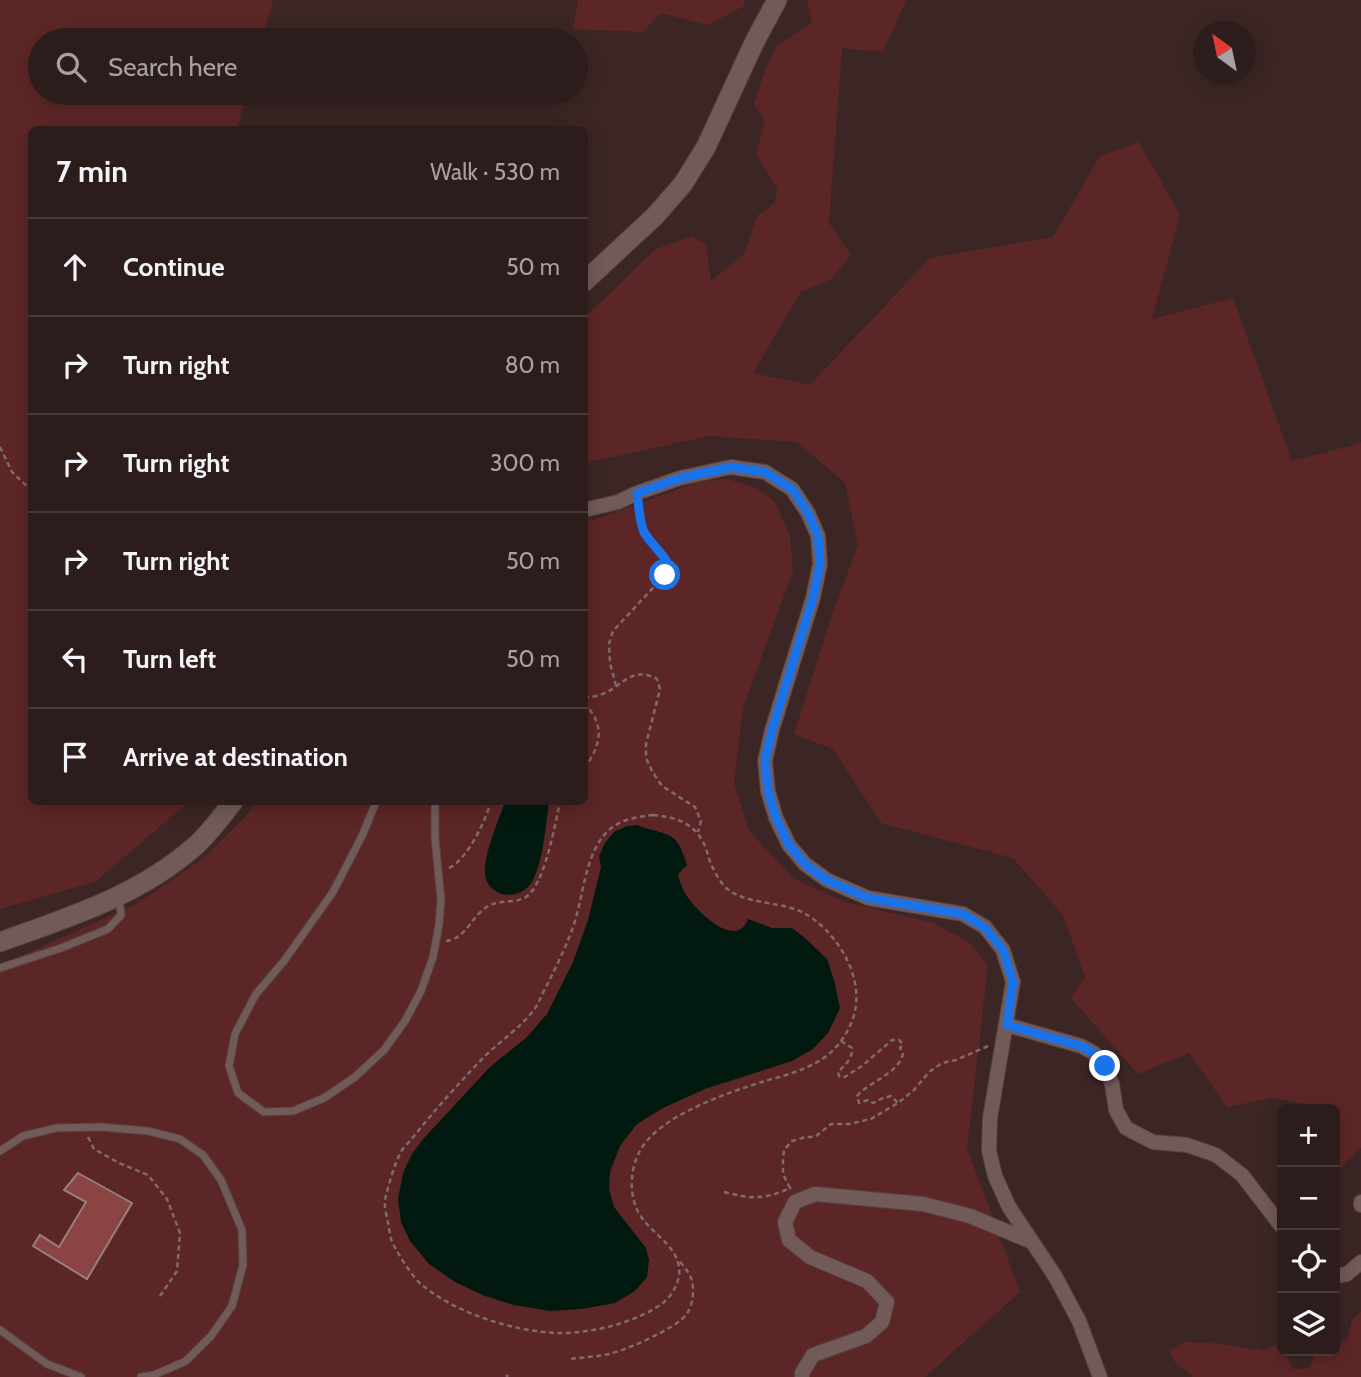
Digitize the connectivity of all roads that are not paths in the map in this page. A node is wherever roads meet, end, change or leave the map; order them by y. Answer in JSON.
{"nodes":[{"id":1,"x":777,"y":0,"type":"edge"},
{"id":2,"x":588,"y":278,"type":"edge"},
{"id":3,"x":588,"y":509,"type":"edge"},
{"id":4,"x":230,"y":805,"type":"edge"},
{"id":5,"x":375,"y":805,"type":"edge"},
{"id":6,"x":435,"y":805,"type":"edge"},
{"id":7,"x":119,"y":896,"type":"junction"},
{"id":8,"x":0,"y":942,"type":"edge"},
{"id":9,"x":0,"y":968,"type":"edge"},
{"id":10,"x":1007,"y":1025,"type":"junction"},
{"id":11,"x":0,"y":1151,"type":"edge"},
{"id":12,"x":1277,"y":1220,"type":"edge"},
{"id":13,"x":1030,"y":1241,"type":"junction"},
{"id":14,"x":1361,"y":1262,"type":"edge"},
{"id":15,"x":1340,"y":1275,"type":"edge"},
{"id":16,"x":0,"y":1330,"type":"edge"},
{"id":17,"x":81,"y":1377,"type":"edge"},
{"id":18,"x":141,"y":1377,"type":"edge"},
{"id":19,"x":802,"y":1377,"type":"edge"},
{"id":20,"x":1100,"y":1377,"type":"edge"}],
"edges":[{"from":1,"to":2,"type":"main road"},
{"from":3,"to":10,"type":"street"},
{"from":4,"to":7,"type":"main road"},
{"from":5,"to":6,"type":"lane"},
{"from":7,"to":8,"type":"main road"},
{"from":7,"to":9,"type":"lane"},
{"from":10,"to":12,"type":"street"},
{"from":10,"to":13,"type":"street"},
{"from":11,"to":18,"type":"lane"},
{"from":13,"to":19,"type":"street"},
{"from":13,"to":20,"type":"street"},
{"from":14,"to":15,"type":"street"},
{"from":16,"to":17,"type":"lane"}]}
